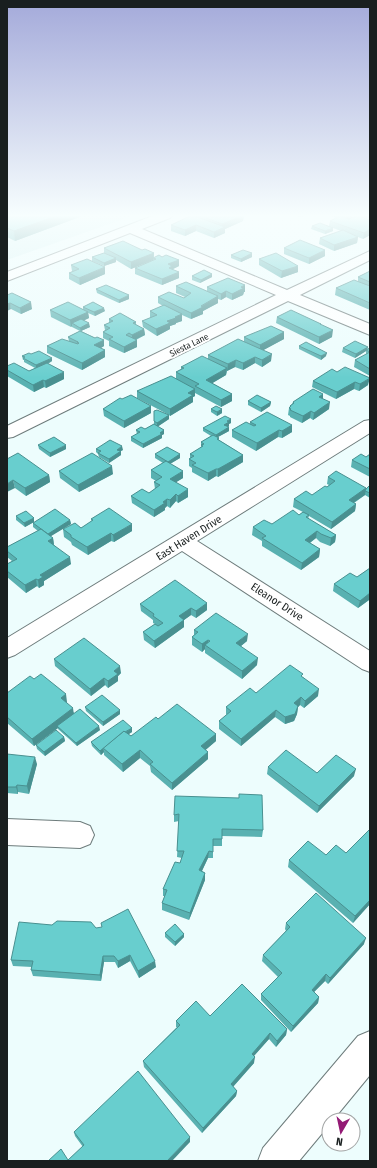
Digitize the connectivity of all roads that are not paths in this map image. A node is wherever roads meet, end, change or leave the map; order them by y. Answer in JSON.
{"nodes":[{"id":1,"x":26,"y":270,"type":"edge"},
{"id":2,"x":227,"y":270,"type":"edge"},
{"id":3,"x":341,"y":270,"type":"edge"},
{"id":4,"x":7,"y":277,"type":"edge"},
{"id":5,"x":289,"y":296,"type":"junction"},
{"id":6,"x":370,"y":330,"type":"edge"},
{"id":7,"x":370,"y":425,"type":"edge"},
{"id":8,"x":7,"y":433,"type":"edge"},
{"id":9,"x":183,"y":542,"type":"junction"},
{"id":10,"x":7,"y":650,"type":"edge"},
{"id":11,"x":370,"y":663,"type":"edge"},
{"id":12,"x":7,"y":832,"type":"edge"},
{"id":13,"x":80,"y":835,"type":"dead end"},
{"id":14,"x":370,"y":1048,"type":"edge"},
{"id":15,"x":276,"y":1161,"type":"edge"}],
"edges":[{"from":1,"to":4,"type":"street"},
{"from":2,"to":5,"type":"street"},
{"from":3,"to":5,"type":"street","name":"Siesta Lane"},
{"from":5,"to":6,"type":"street"},
{"from":5,"to":8,"type":"street","name":"Siesta Lane"},
{"from":7,"to":9,"type":"street","name":"East Haven Drive"},
{"from":9,"to":10,"type":"street","name":"East Haven Drive"},
{"from":9,"to":11,"type":"street","name":"Eleanor Drive"},
{"from":12,"to":13,"type":"street"},
{"from":14,"to":15,"type":"street"}]}
